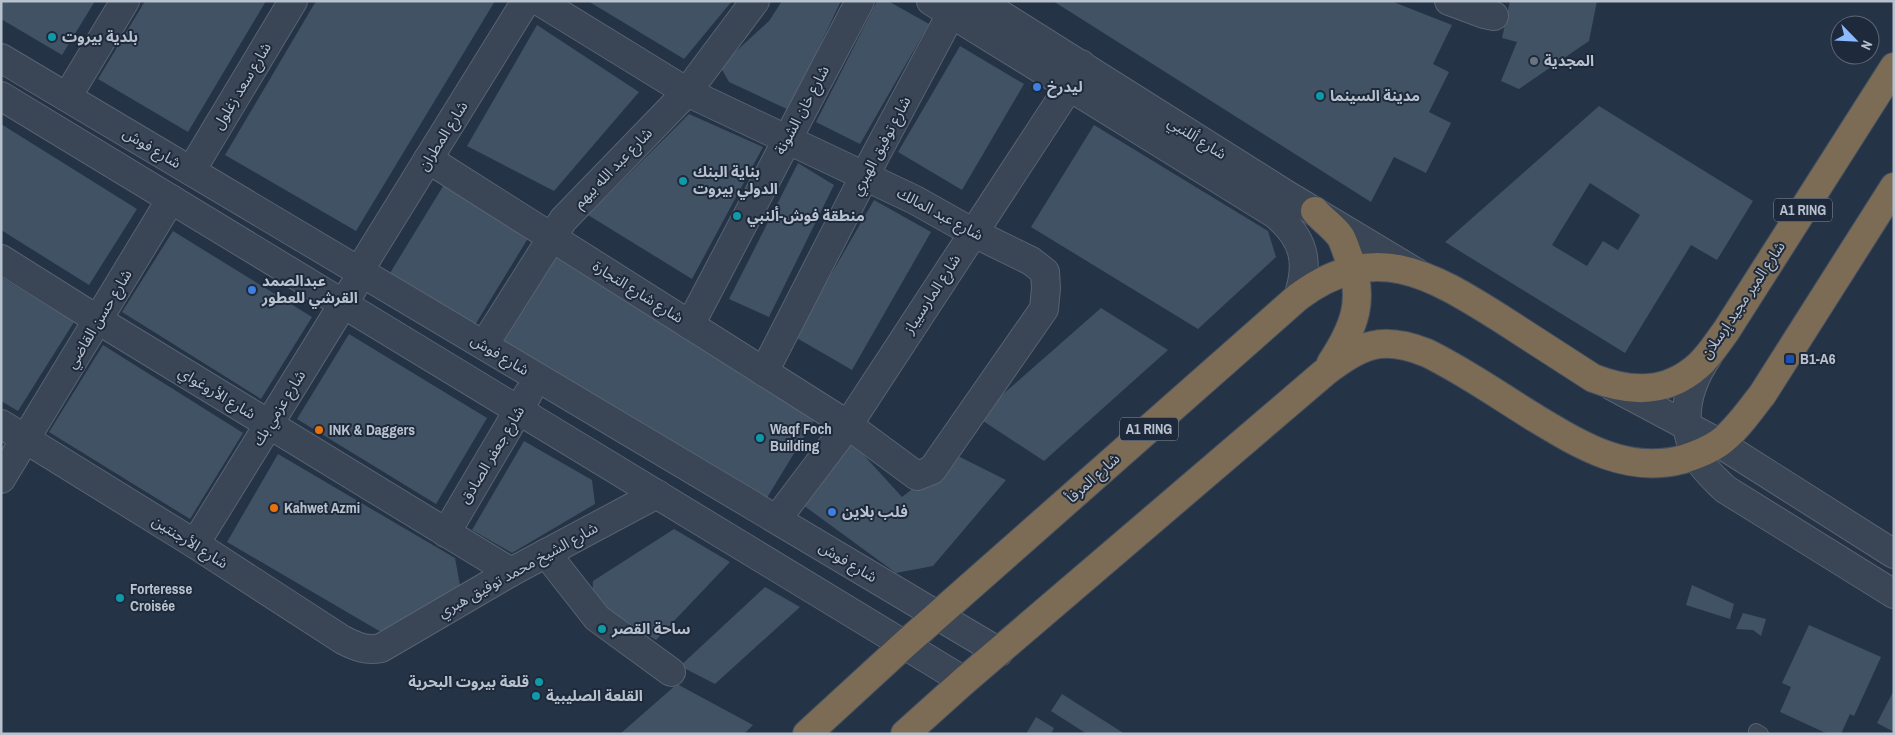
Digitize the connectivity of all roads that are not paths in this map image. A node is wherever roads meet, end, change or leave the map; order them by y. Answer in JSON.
{"nodes":[{"id":1,"x":125,"y":1,"type":"edge"},
{"id":2,"x":293,"y":1,"type":"edge"},
{"id":3,"x":526,"y":1,"type":"edge"},
{"id":4,"x":538,"y":1,"type":"edge"},
{"id":5,"x":755,"y":1,"type":"edge"},
{"id":6,"x":860,"y":1,"type":"edge"},
{"id":7,"x":978,"y":1,"type":"edge"},
{"id":8,"x":1449,"y":1,"type":"edge"},
{"id":9,"x":946,"y":5,"type":"edge"},
{"id":10,"x":1494,"y":16,"type":"dead end"},
{"id":11,"x":1,"y":58,"type":"edge"},
{"id":12,"x":1894,"y":67,"type":"edge"},
{"id":13,"x":1075,"y":76,"type":"junction"},
{"id":14,"x":687,"y":92,"type":"junction"},
{"id":15,"x":1,"y":96,"type":"edge"},
{"id":16,"x":67,"y":97,"type":"junction"},
{"id":17,"x":787,"y":138,"type":"junction"},
{"id":18,"x":428,"y":159,"type":"junction"},
{"id":19,"x":191,"y":171,"type":"junction"},
{"id":20,"x":865,"y":175,"type":"junction"},
{"id":21,"x":1894,"y":187,"type":"edge"},
{"id":22,"x":172,"y":199,"type":"junction"},
{"id":23,"x":1315,"y":212,"type":"junction"},
{"id":24,"x":972,"y":232,"type":"junction"},
{"id":25,"x":552,"y":237,"type":"junction"},
{"id":26,"x":1,"y":259,"type":"edge"},
{"id":27,"x":1354,"y":270,"type":"junction"},
{"id":28,"x":360,"y":271,"type":"junction"},
{"id":29,"x":1418,"y":273,"type":"junction"},
{"id":30,"x":1298,"y":297,"type":"junction"},
{"id":31,"x":343,"y":304,"type":"junction"},
{"id":32,"x":98,"y":320,"type":"junction"},
{"id":33,"x":690,"y":325,"type":"junction"},
{"id":34,"x":484,"y":345,"type":"junction"},
{"id":35,"x":1710,"y":353,"type":"junction"},
{"id":36,"x":764,"y":372,"type":"junction"},
{"id":37,"x":1324,"y":373,"type":"junction"},
{"id":38,"x":538,"y":377,"type":"junction"},
{"id":39,"x":1612,"y":386,"type":"junction"},
{"id":40,"x":519,"y":410,"type":"junction"},
{"id":41,"x":1,"y":424,"type":"edge"},
{"id":42,"x":269,"y":424,"type":"junction"},
{"id":43,"x":848,"y":425,"type":"junction"},
{"id":44,"x":1686,"y":426,"type":"junction"},
{"id":45,"x":26,"y":440,"type":"junction"},
{"id":46,"x":1707,"y":449,"type":"junction"},
{"id":47,"x":1,"y":479,"type":"edge"},
{"id":48,"x":657,"y":494,"type":"junction"},
{"id":49,"x":777,"y":519,"type":"junction"},
{"id":50,"x":446,"y":533,"type":"junction"},
{"id":51,"x":196,"y":544,"type":"junction"},
{"id":52,"x":546,"y":554,"type":"junction"},
{"id":53,"x":1894,"y":554,"type":"edge"},
{"id":54,"x":511,"y":572,"type":"junction"},
{"id":55,"x":1894,"y":594,"type":"edge"},
{"id":56,"x":938,"y":615,"type":"junction"},
{"id":57,"x":905,"y":644,"type":"junction"},
{"id":58,"x":381,"y":648,"type":"joint"},
{"id":59,"x":1000,"y":652,"type":"junction"},
{"id":60,"x":671,"y":672,"type":"dead end"},
{"id":61,"x":964,"y":681,"type":"junction"},
{"id":62,"x":807,"y":734,"type":"edge"},
{"id":63,"x":905,"y":734,"type":"edge"}],
"edges":[{"from":1,"to":16,"type":"street"},
{"from":2,"to":19,"type":"street","name":"شارع سعد زغلول"},
{"from":3,"to":18,"type":"street","name":"شارع المطران"},
{"from":4,"to":14,"type":"street","name":"شارع عبد المالك"},
{"from":5,"to":14,"type":"street","name":"شارع عبد الله بيهم"},
{"from":6,"to":17,"type":"street","name":"شارع خان الشونة"},
{"from":7,"to":13,"type":"street","name":"شارع أللنبي"},
{"from":8,"to":10,"type":"street"},
{"from":9,"to":13,"type":"street","name":"شارع أللنبي"},
{"from":9,"to":20,"type":"street","name":"شارع توفيق الهبري"},
{"from":11,"to":16,"type":"street","name":"شارع فوش"},
{"from":12,"to":35,"type":"highway","name":"شارع المير مجيد إرسلان","number":"A1 RING"},
{"from":13,"to":23,"type":"street","name":"شارع أللنبي"},
{"from":13,"to":24,"type":"street","name":"شارع المارسيياز"},
{"from":13,"to":30,"type":"street","name":"شارع أللنبي"},
{"from":14,"to":17,"type":"street","name":"شارع عبد المالك"},
{"from":14,"to":25,"type":"street","name":"شارع عبد الله بيهم"},
{"from":15,"to":22,"type":"street"},
{"from":16,"to":19,"type":"street","name":"شارع فوش"},
{"from":17,"to":20,"type":"street","name":"شارع عبد المالك"},
{"from":17,"to":33,"type":"street","name":"شارع خان الشونة"},
{"from":18,"to":25,"type":"street","name":"شارع شارع التجارة"},
{"from":18,"to":28,"type":"street","name":"شارع المطران"},
{"from":19,"to":28,"type":"street","name":"شارع فوش"},
{"from":20,"to":24,"type":"street","name":"شارع عبد المالك"},
{"from":20,"to":36,"type":"street","name":"شارع توفيق الهبري"},
{"from":21,"to":46,"type":"highway"},
{"from":22,"to":31,"type":"street"},
{"from":22,"to":32,"type":"street","name":"شارع حسن القاضي"},
{"from":23,"to":27,"type":"highway"},
{"from":23,"to":29,"type":"street","name":"شارع أللنبي"},
{"from":24,"to":43,"type":"street","name":"شارع المارسيياز"},
{"from":24,"to":43,"type":"street","name":"شارع عبد المالك"},
{"from":25,"to":33,"type":"street","name":"شارع شارع التجارة"},
{"from":25,"to":34,"type":"street","name":"شارع عبد الله بيهم"},
{"from":26,"to":32,"type":"street","name":"شارع الأروغواي"},
{"from":27,"to":29,"type":"highway","name":"شارع المرفأ","number":"A1 RING"},
{"from":27,"to":30,"type":"highway","name":"شارع المرفأ","number":"A1 RING"},
{"from":27,"to":37,"type":"highway"},
{"from":28,"to":31,"type":"street","name":"شارع عزمي بك"},
{"from":28,"to":34,"type":"street","name":"شارع فوش"},
{"from":29,"to":39,"type":"highway","name":"شارع المير مجيد إرسلان","number":"A1 RING"},
{"from":30,"to":56,"type":"highway","name":"شارع المرفأ","number":"A1 RING"},
{"from":31,"to":40,"type":"street"},
{"from":31,"to":42,"type":"street","name":"شارع عزمي بك"},
{"from":32,"to":42,"type":"street","name":"شارع الأروغواي"},
{"from":32,"to":45,"type":"street","name":"شارع حسن القاضي"},
{"from":33,"to":36,"type":"street","name":"شارع شارع التجارة"},
{"from":34,"to":38,"type":"street","name":"شارع فوش"},
{"from":35,"to":39,"type":"highway","name":"شارع المير مجيد إرسلان","number":"A1 RING"},
{"from":35,"to":44,"type":"street"},
{"from":36,"to":43,"type":"street","name":"شارع شارع التجارة"},
{"from":37,"to":46,"type":"highway"},
{"from":37,"to":59,"type":"highway"},
{"from":38,"to":40,"type":"street","name":"شارع جعفر الصادق"},
{"from":38,"to":49,"type":"street","name":"شارع فوش"},
{"from":39,"to":44,"type":"street"},
{"from":40,"to":48,"type":"street"},
{"from":40,"to":50,"type":"street","name":"شارع جعفر الصادق"},
{"from":41,"to":45,"type":"street","name":"شارع الأرجنتين"},
{"from":42,"to":50,"type":"street","name":"شارع الأروغواي"},
{"from":42,"to":51,"type":"street","name":"شارع عزمي بك"},
{"from":43,"to":49,"type":"street","name":"شارع المارسيياز"},
{"from":44,"to":46,"type":"street"},
{"from":45,"to":47,"type":"street","name":"شارع حسن القاضي"},
{"from":45,"to":51,"type":"street","name":"شارع الأرجنتين"},
{"from":46,"to":53,"type":"street"},
{"from":46,"to":55,"type":"street"},
{"from":48,"to":52,"type":"street","name":"شارع الشيخ محمد توفيق هبري"},
{"from":48,"to":57,"type":"street"},
{"from":49,"to":56,"type":"street","name":"شارع فوش"},
{"from":50,"to":54,"type":"street","name":"شارع الأروغواي"},
{"from":51,"to":58,"type":"street","name":"شارع الأرجنتين"},
{"from":52,"to":54,"type":"street","name":"شارع الشيخ محمد توفيق هبري"},
{"from":52,"to":60,"type":"street"},
{"from":54,"to":58,"type":"street","name":"شارع الشيخ محمد توفيق هبري"},
{"from":56,"to":57,"type":"highway","name":"شارع المرفأ","number":"A1 RING"},
{"from":56,"to":59,"type":"street","name":"شارع فوش"},
{"from":57,"to":61,"type":"street"},
{"from":57,"to":62,"type":"highway","number":"A1 RING"},
{"from":59,"to":61,"type":"highway"},
{"from":61,"to":63,"type":"highway"}]}
